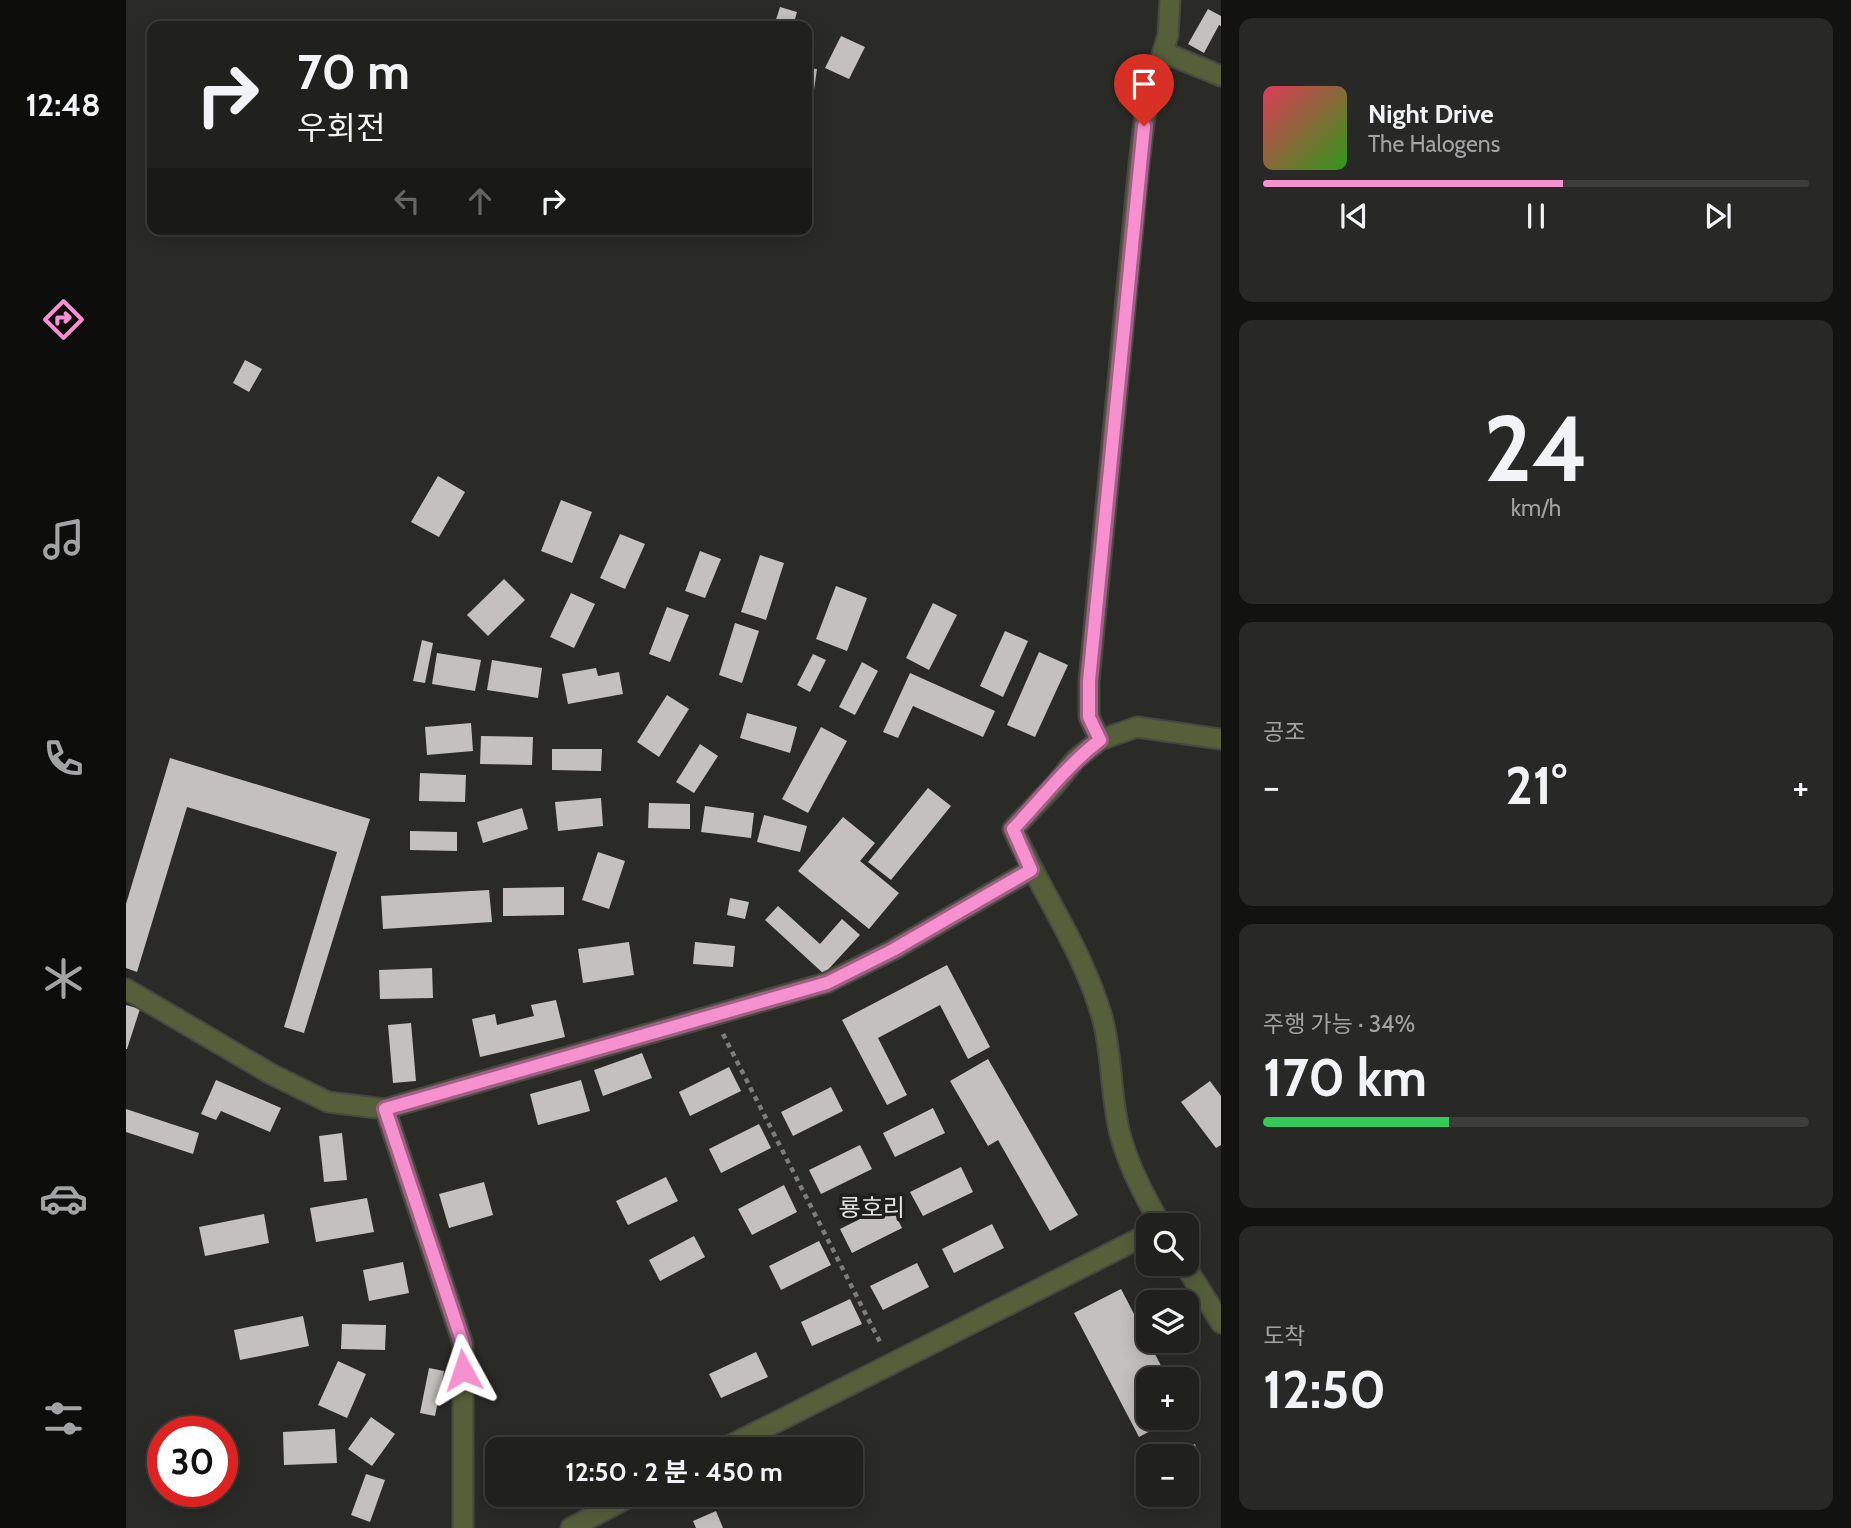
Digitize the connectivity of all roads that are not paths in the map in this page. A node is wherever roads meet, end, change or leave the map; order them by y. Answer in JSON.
{"nodes":[{"id":1,"x":1172,"y":1,"type":"edge"},
{"id":2,"x":1163,"y":52,"type":"junction"},
{"id":3,"x":1221,"y":76,"type":"edge"},
{"id":4,"x":1221,"y":739,"type":"edge"},
{"id":5,"x":1100,"y":740,"type":"junction"},
{"id":6,"x":1031,"y":870,"type":"junction"},
{"id":7,"x":126,"y":989,"type":"edge"},
{"id":8,"x":385,"y":1109,"type":"junction"},
{"id":9,"x":1155,"y":1213,"type":"edge"},
{"id":10,"x":1136,"y":1240,"type":"edge"},
{"id":11,"x":1192,"y":1276,"type":"edge"},
{"id":12,"x":1221,"y":1323,"type":"edge"},
{"id":13,"x":746,"y":1437,"type":"edge"},
{"id":14,"x":611,"y":1507,"type":"edge"},
{"id":15,"x":463,"y":1528,"type":"edge"},
{"id":16,"x":571,"y":1528,"type":"edge"}],
"edges":[{"from":1,"to":2,"type":"street"},
{"from":2,"to":3,"type":"street"},
{"from":2,"to":5,"type":"street"},
{"from":4,"to":5,"type":"street"},
{"from":5,"to":6,"type":"street"},
{"from":6,"to":8,"type":"street"},
{"from":6,"to":9,"type":"street"},
{"from":7,"to":8,"type":"street"},
{"from":8,"to":15,"type":"street"},
{"from":10,"to":13,"type":"street"},
{"from":11,"to":12,"type":"street"},
{"from":14,"to":16,"type":"street"}]}
